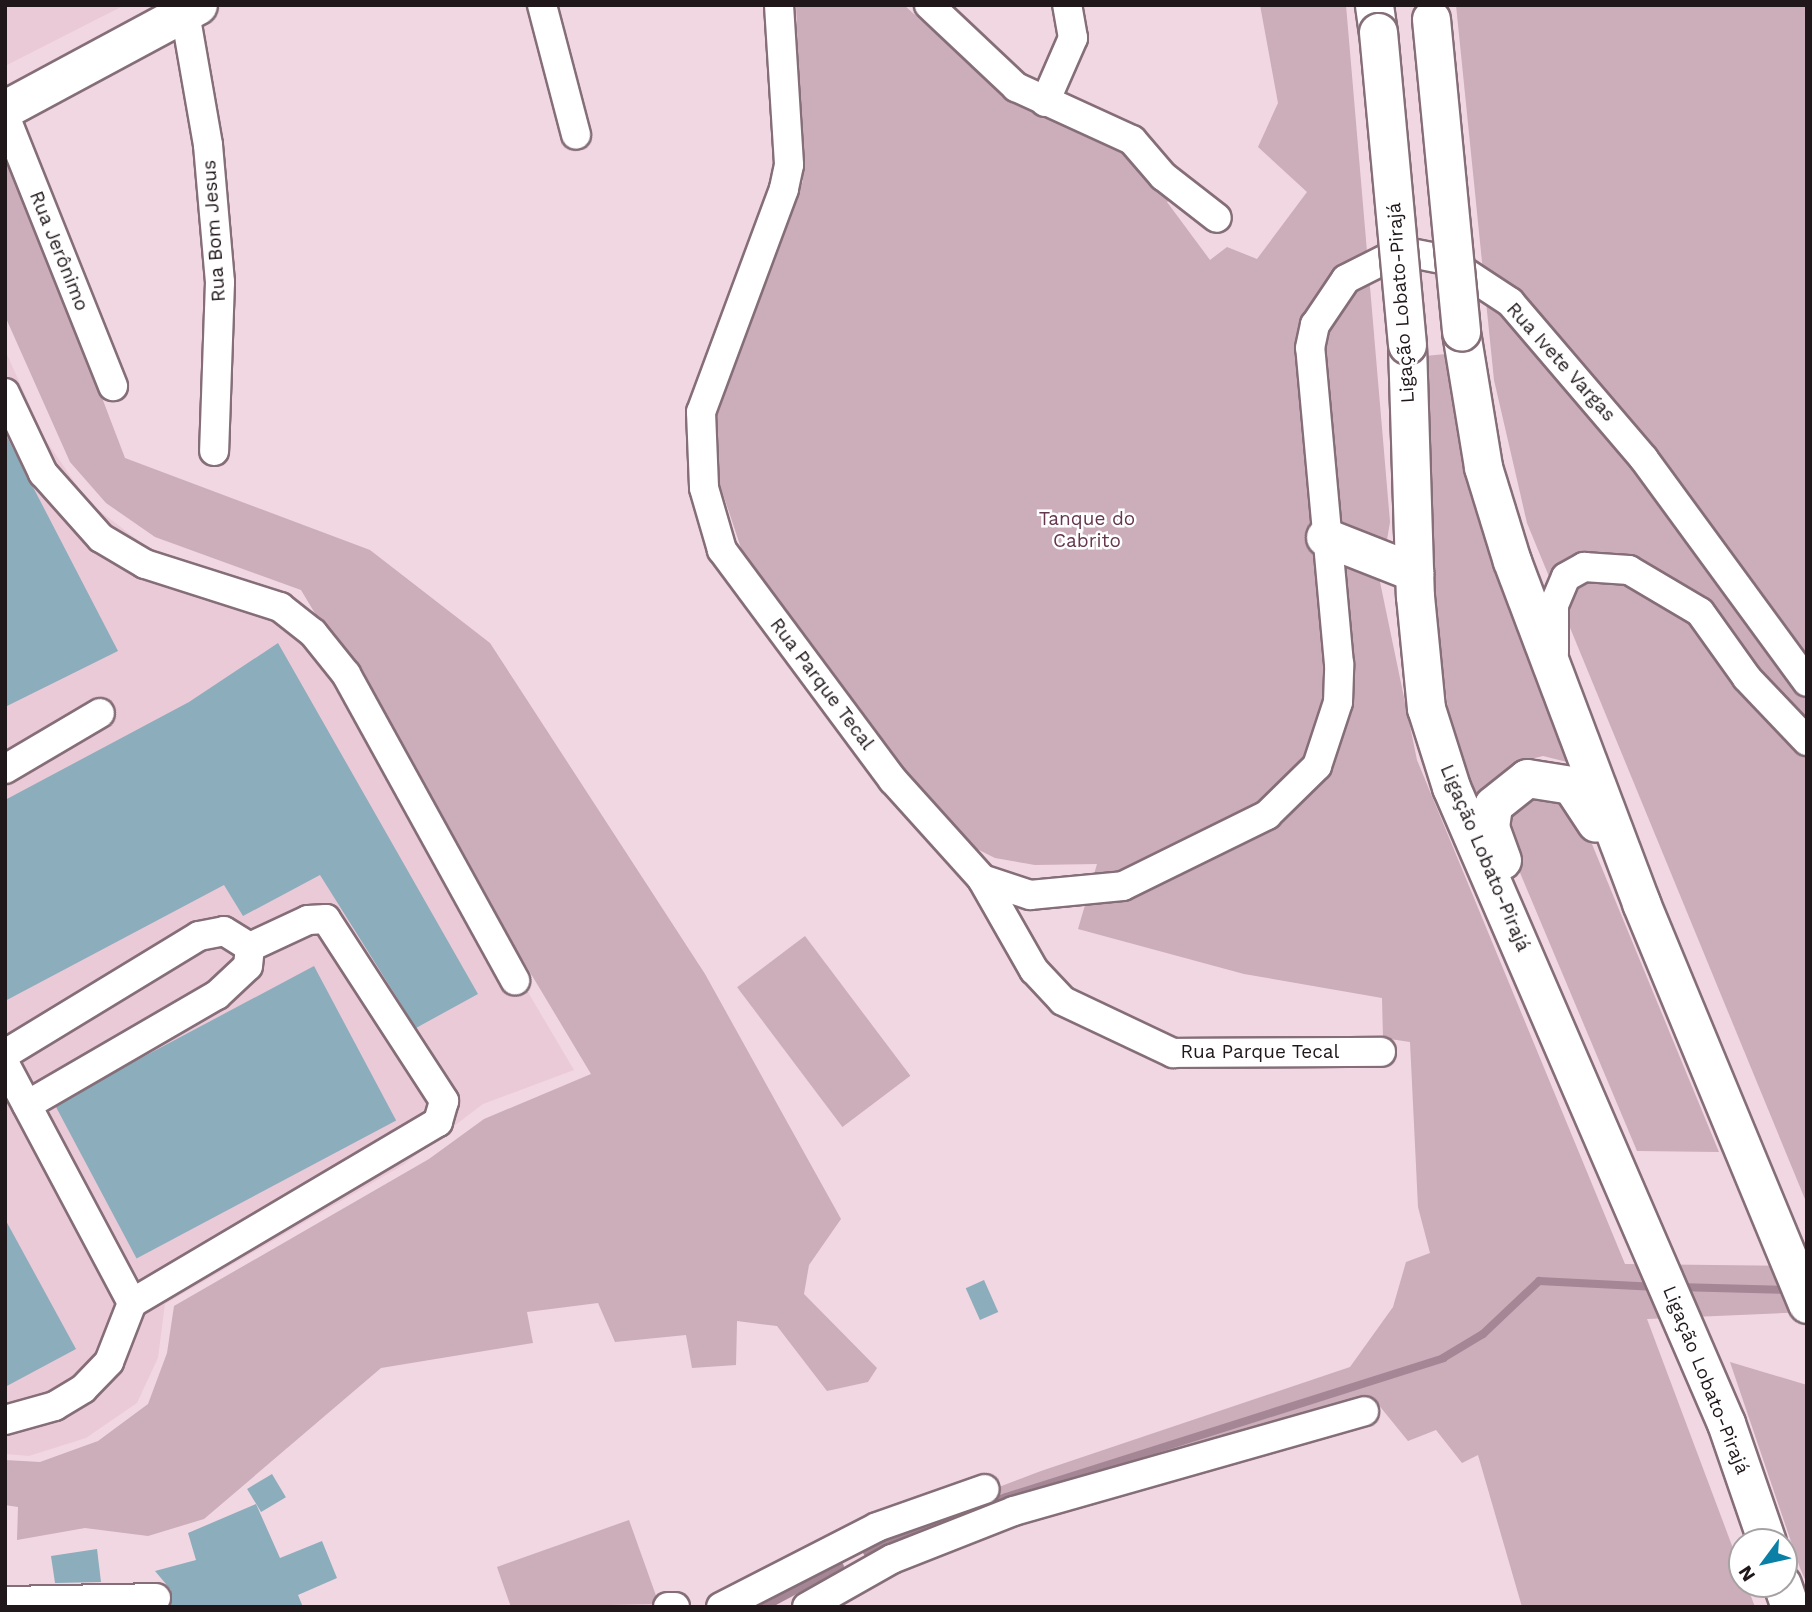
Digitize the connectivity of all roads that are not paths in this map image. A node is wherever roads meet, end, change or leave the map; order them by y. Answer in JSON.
{"nodes":[{"id":1,"x":542,"y":5,"type":"edge"},
{"id":2,"x":779,"y":5,"type":"edge"},
{"id":3,"x":929,"y":5,"type":"edge"},
{"id":4,"x":1067,"y":5,"type":"edge"},
{"id":5,"x":191,"y":9,"type":"edge"},
{"id":6,"x":1430,"y":12,"type":"edge"},
{"id":7,"x":1376,"y":19,"type":"edge"},
{"id":8,"x":1045,"y":102,"type":"junction"},
{"id":9,"x":5,"y":109,"type":"edge"},
{"id":10,"x":5,"y":117,"type":"edge"},
{"id":11,"x":576,"y":135,"type":"dead end"},
{"id":12,"x":1217,"y":218,"type":"dead end"},
{"id":13,"x":113,"y":386,"type":"dead end"},
{"id":14,"x":5,"y":393,"type":"edge"},
{"id":15,"x":214,"y":451,"type":"dead end"},
{"id":16,"x":1325,"y":537,"type":"junction"},
{"id":17,"x":1414,"y":572,"type":"junction"},
{"id":18,"x":1556,"y":681,"type":"junction"},
{"id":19,"x":1807,"y":682,"type":"edge"},
{"id":20,"x":100,"y":713,"type":"dead end"},
{"id":21,"x":1807,"y":741,"type":"edge"},
{"id":22,"x":5,"y":769,"type":"edge"},
{"id":23,"x":982,"y":879,"type":"junction"},
{"id":24,"x":1641,"y":903,"type":"junction"},
{"id":25,"x":250,"y":947,"type":"junction"},
{"id":26,"x":515,"y":980,"type":"dead end"},
{"id":27,"x":1549,"y":1005,"type":"junction"},
{"id":28,"x":1381,"y":1052,"type":"dead end"},
{"id":29,"x":5,"y":1054,"type":"edge"},
{"id":30,"x":5,"y":1064,"type":"edge"},
{"id":31,"x":27,"y":1105,"type":"junction"},
{"id":32,"x":132,"y":1303,"type":"junction"},
{"id":33,"x":1807,"y":1304,"type":"edge"},
{"id":34,"x":1364,"y":1411,"type":"dead end"},
{"id":35,"x":5,"y":1420,"type":"edge"},
{"id":36,"x":985,"y":1489,"type":"dead end"},
{"id":37,"x":1763,"y":1528,"type":"edge"},
{"id":38,"x":843,"y":1543,"type":"junction"},
{"id":39,"x":863,"y":1575,"type":"junction"},
{"id":40,"x":156,"y":1598,"type":"dead end"},
{"id":41,"x":5,"y":1601,"type":"edge"},
{"id":42,"x":668,"y":1607,"type":"edge"},
{"id":43,"x":675,"y":1607,"type":"edge"},
{"id":44,"x":721,"y":1607,"type":"edge"},
{"id":45,"x":807,"y":1607,"type":"edge"}],
"edges":[{"from":1,"to":11,"type":"street"},
{"from":2,"to":23,"type":"street","name":"Rua Parque Tecal"},
{"from":3,"to":8,"type":"street"},
{"from":4,"to":8,"type":"street"},
{"from":5,"to":9,"type":"main road"},
{"from":5,"to":15,"type":"street","name":"Rua Bom Jesus"},
{"from":6,"to":18,"type":"main road","bridge":true},
{"from":7,"to":17,"type":"main road","name":"Ligação Lobato-Pirajá","bridge":true},
{"from":8,"to":12,"type":"street"},
{"from":10,"to":13,"type":"street","name":"Rua Jerônimo"},
{"from":14,"to":26,"type":"street"},
{"from":16,"to":17,"type":"main road"},
{"from":16,"to":19,"type":"street","name":"Rua Ivete Vargas"},
{"from":16,"to":23,"type":"street","name":"Rua Ivete Vargas"},
{"from":17,"to":27,"type":"main road","name":"Ligação Lobato-Pirajá"},
{"from":18,"to":21,"type":"street"},
{"from":18,"to":24,"type":"main road"},
{"from":20,"to":22,"type":"street"},
{"from":23,"to":28,"type":"street","name":"Rua Parque Tecal"},
{"from":24,"to":27,"type":"main road"},
{"from":24,"to":33,"type":"main road"},
{"from":25,"to":29,"type":"street"},
{"from":25,"to":31,"type":"street"},
{"from":25,"to":32,"type":"street"},
{"from":27,"to":37,"type":"main road","name":"Ligação Lobato-Pirajá"},
{"from":30,"to":31,"type":"street"},
{"from":31,"to":32,"type":"street"},
{"from":32,"to":35,"type":"street"},
{"from":34,"to":39,"type":"street"},
{"from":36,"to":38,"type":"street"},
{"from":38,"to":39,"type":"street"},
{"from":38,"to":44,"type":"street"},
{"from":39,"to":45,"type":"street"},
{"from":40,"to":41,"type":"street"},
{"from":42,"to":43,"type":"street"}]}
